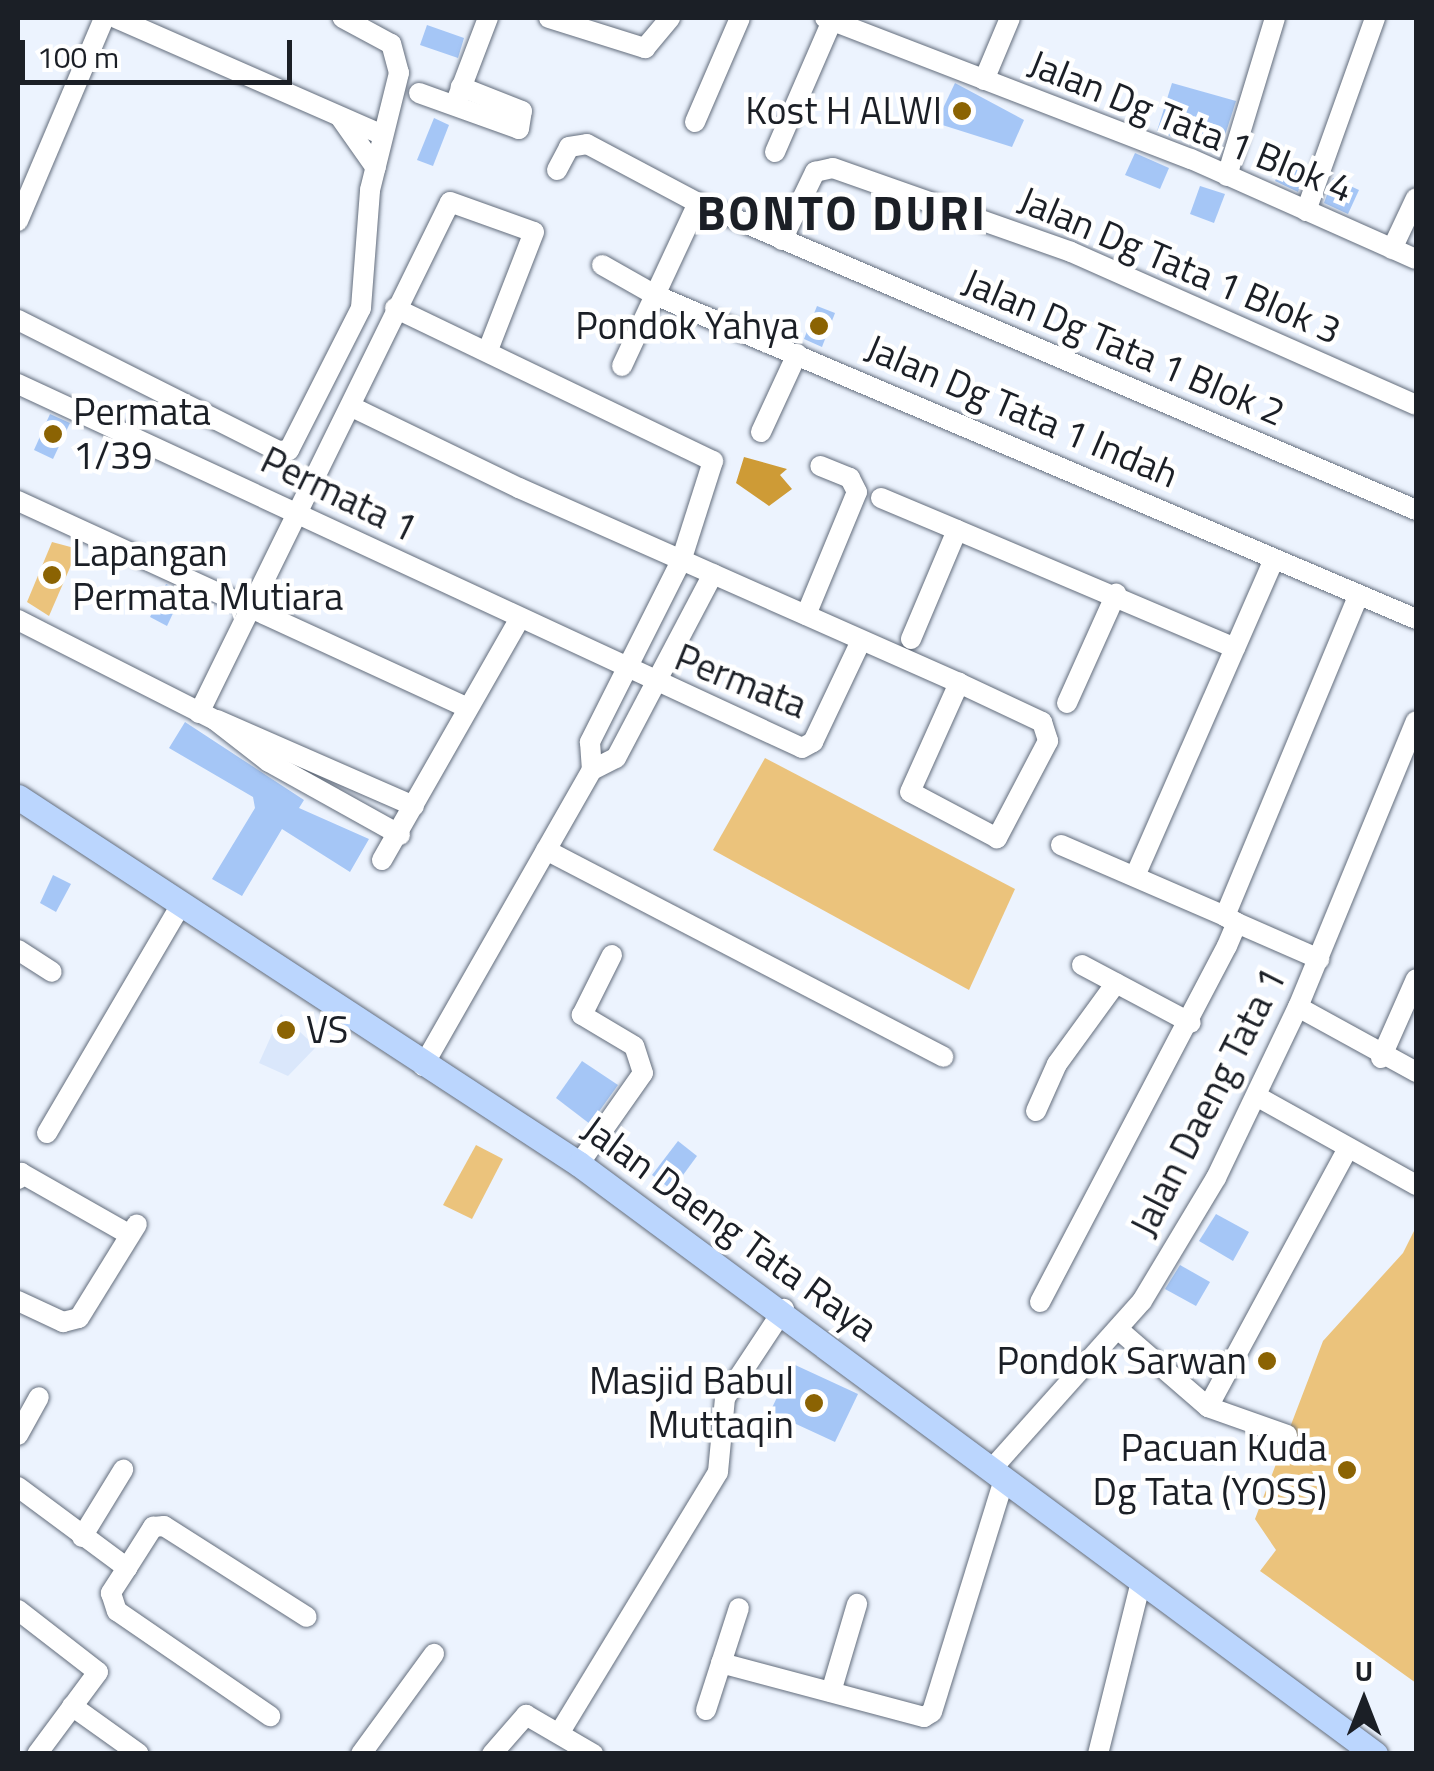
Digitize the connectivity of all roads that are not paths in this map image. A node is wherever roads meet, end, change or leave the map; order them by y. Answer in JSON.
{"nodes":[{"id":1,"x":104,"y":18,"type":"edge"},
{"id":2,"x":116,"y":18,"type":"edge"},
{"id":3,"x":344,"y":18,"type":"edge"},
{"id":4,"x":488,"y":18,"type":"edge"},
{"id":5,"x":549,"y":18,"type":"edge"},
{"id":6,"x":670,"y":18,"type":"edge"},
{"id":7,"x":740,"y":18,"type":"edge"},
{"id":8,"x":1010,"y":18,"type":"edge"},
{"id":9,"x":1274,"y":18,"type":"edge"},
{"id":10,"x":1375,"y":18,"type":"edge"},
{"id":11,"x":829,"y":19,"type":"edge"},
{"id":12,"x":984,"y":80,"type":"junction"},
{"id":13,"x":419,"y":94,"type":"dead end"},
{"id":14,"x":340,"y":116,"type":"junction"},
{"id":15,"x":695,"y":122,"type":"dead end"},
{"id":16,"x":382,"y":135,"type":"junction"},
{"id":17,"x":774,"y":152,"type":"dead end"},
{"id":18,"x":376,"y":168,"type":"junction"},
{"id":19,"x":557,"y":170,"type":"dead end"},
{"id":20,"x":1227,"y":176,"type":"junction"},
{"id":21,"x":1416,"y":198,"type":"edge"},
{"id":22,"x":698,"y":203,"type":"junction"},
{"id":23,"x":1306,"y":211,"type":"junction"},
{"id":24,"x":18,"y":220,"type":"edge"},
{"id":25,"x":782,"y":240,"type":"junction"},
{"id":26,"x":1392,"y":249,"type":"junction"},
{"id":27,"x":1416,"y":259,"type":"edge"},
{"id":28,"x":602,"y":265,"type":"dead end"},
{"id":29,"x":655,"y":295,"type":"junction"},
{"id":30,"x":395,"y":308,"type":"junction"},
{"id":31,"x":18,"y":320,"type":"edge"},
{"id":32,"x":488,"y":350,"type":"junction"},
{"id":33,"x":797,"y":354,"type":"junction"},
{"id":34,"x":622,"y":366,"type":"dead end"},
{"id":35,"x":18,"y":384,"type":"edge"},
{"id":36,"x":1416,"y":405,"type":"edge"},
{"id":37,"x":352,"y":407,"type":"junction"},
{"id":38,"x":761,"y":432,"type":"dead end"},
{"id":39,"x":820,"y":466,"type":"dead end"},
{"id":40,"x":880,"y":498,"type":"dead end"},
{"id":41,"x":18,"y":500,"type":"edge"},
{"id":42,"x":1416,"y":510,"type":"edge"},
{"id":43,"x":299,"y":512,"type":"junction"},
{"id":44,"x":957,"y":530,"type":"junction"},
{"id":45,"x":681,"y":561,"type":"junction"},
{"id":46,"x":1273,"y":561,"type":"junction"},
{"id":47,"x":713,"y":574,"type":"junction"},
{"id":48,"x":1116,"y":594,"type":"junction"},
{"id":49,"x":1358,"y":596,"type":"junction"},
{"id":50,"x":254,"y":610,"type":"junction"},
{"id":51,"x":806,"y":615,"type":"junction"},
{"id":52,"x":1416,"y":619,"type":"edge"},
{"id":53,"x":18,"y":620,"type":"edge"},
{"id":54,"x":519,"y":620,"type":"junction"},
{"id":55,"x":911,"y":639,"type":"dead end"},
{"id":56,"x":861,"y":641,"type":"junction"},
{"id":57,"x":1234,"y":648,"type":"junction"},
{"id":58,"x":628,"y":671,"type":"junction"},
{"id":59,"x":959,"y":683,"type":"junction"},
{"id":60,"x":656,"y":685,"type":"junction"},
{"id":61,"x":1067,"y":703,"type":"dead end"},
{"id":62,"x":468,"y":708,"type":"junction"},
{"id":63,"x":203,"y":714,"type":"junction"},
{"id":64,"x":1416,"y":721,"type":"edge"},
{"id":65,"x":592,"y":770,"type":"junction"},
{"id":66,"x":18,"y":797,"type":"edge"},
{"id":67,"x":414,"y":806,"type":"junction"},
{"id":68,"x":400,"y":835,"type":"junction"},
{"id":69,"x":1060,"y":845,"type":"dead end"},
{"id":70,"x":546,"y":850,"type":"junction"},
{"id":71,"x":382,"y":860,"type":"dead end"},
{"id":72,"x":1135,"y":876,"type":"junction"},
{"id":73,"x":181,"y":905,"type":"junction"},
{"id":74,"x":1231,"y":920,"type":"junction"},
{"id":75,"x":18,"y":950,"type":"edge"},
{"id":76,"x":612,"y":954,"type":"dead end"},
{"id":77,"x":1319,"y":959,"type":"junction"},
{"id":78,"x":1082,"y":964,"type":"dead end"},
{"id":79,"x":52,"y":972,"type":"dead end"},
{"id":80,"x":1416,"y":980,"type":"edge"},
{"id":81,"x":1116,"y":982,"type":"junction"},
{"id":82,"x":1298,"y":1007,"type":"junction"},
{"id":83,"x":1191,"y":1023,"type":"junction"},
{"id":84,"x":943,"y":1057,"type":"dead end"},
{"id":85,"x":1380,"y":1058,"type":"junction"},
{"id":86,"x":422,"y":1066,"type":"junction"},
{"id":87,"x":1416,"y":1072,"type":"edge"},
{"id":88,"x":1258,"y":1098,"type":"junction"},
{"id":89,"x":1036,"y":1111,"type":"dead end"},
{"id":90,"x":46,"y":1133,"type":"dead end"},
{"id":91,"x":1347,"y":1150,"type":"junction"},
{"id":92,"x":580,"y":1164,"type":"junction"},
{"id":93,"x":18,"y":1179,"type":"edge"},
{"id":94,"x":1416,"y":1185,"type":"edge"},
{"id":95,"x":18,"y":1300,"type":"edge"},
{"id":96,"x":1040,"y":1302,"type":"dead end"},
{"id":97,"x":784,"y":1308,"type":"junction"},
{"id":98,"x":1118,"y":1330,"type":"junction"},
{"id":99,"x":39,"y":1398,"type":"dead end"},
{"id":100,"x":1208,"y":1406,"type":"junction"},
{"id":101,"x":1288,"y":1435,"type":"dead end"},
{"id":102,"x":18,"y":1436,"type":"edge"},
{"id":103,"x":123,"y":1470,"type":"dead end"},
{"id":104,"x":996,"y":1476,"type":"junction"},
{"id":105,"x":18,"y":1486,"type":"edge"},
{"id":106,"x":82,"y":1537,"type":"junction"},
{"id":107,"x":127,"y":1568,"type":"junction"},
{"id":108,"x":1142,"y":1578,"type":"junction"},
{"id":109,"x":857,"y":1604,"type":"dead end"},
{"id":110,"x":738,"y":1608,"type":"dead end"},
{"id":111,"x":18,"y":1610,"type":"edge"},
{"id":112,"x":307,"y":1616,"type":"dead end"},
{"id":113,"x":434,"y":1654,"type":"dead end"},
{"id":114,"x":721,"y":1663,"type":"junction"},
{"id":115,"x":831,"y":1692,"type":"junction"},
{"id":116,"x":72,"y":1706,"type":"junction"},
{"id":117,"x":706,"y":1710,"type":"dead end"},
{"id":118,"x":270,"y":1716,"type":"dead end"},
{"id":119,"x":560,"y":1732,"type":"junction"},
{"id":120,"x":37,"y":1754,"type":"edge"},
{"id":121,"x":138,"y":1754,"type":"edge"},
{"id":122,"x":360,"y":1754,"type":"edge"},
{"id":123,"x":492,"y":1754,"type":"edge"},
{"id":124,"x":593,"y":1754,"type":"edge"},
{"id":125,"x":1098,"y":1754,"type":"edge"},
{"id":126,"x":1375,"y":1754,"type":"edge"}],
"edges":[{"from":1,"to":24,"type":"street"},
{"from":2,"to":14,"type":"street"},
{"from":3,"to":16,"type":"street"},
{"from":4,"to":13,"type":"street"},
{"from":5,"to":6,"type":"street"},
{"from":7,"to":15,"type":"street"},
{"from":8,"to":12,"type":"street"},
{"from":9,"to":20,"type":"street"},
{"from":10,"to":23,"type":"street"},
{"from":11,"to":12,"type":"street","name":"Jalan Dg Tata 1 Blok 4"},
{"from":11,"to":17,"type":"street"},
{"from":12,"to":20,"type":"street","name":"Jalan Dg Tata 1 Blok 4"},
{"from":14,"to":16,"type":"street"},
{"from":14,"to":18,"type":"street"},
{"from":16,"to":18,"type":"street"},
{"from":18,"to":31,"type":"street"},
{"from":19,"to":22,"type":"street","name":"Jalan Dg Tata 1 Blok 2"},
{"from":20,"to":23,"type":"street","name":"Jalan Dg Tata 1 Blok 4"},
{"from":21,"to":26,"type":"street"},
{"from":22,"to":25,"type":"street","name":"Jalan Dg Tata 1 Blok 2"},
{"from":22,"to":29,"type":"street"},
{"from":23,"to":26,"type":"street","name":"Jalan Dg Tata 1 Blok 4"},
{"from":25,"to":36,"type":"street","name":"Jalan Dg Tata 1 Blok 3"},
{"from":25,"to":42,"type":"street","name":"Jalan Dg Tata 1 Blok 2"},
{"from":26,"to":27,"type":"street","name":"Jalan Dg Tata 1 Blok 4"},
{"from":28,"to":29,"type":"street","name":"Jalan Dg Tata 1 Indah"},
{"from":29,"to":33,"type":"street","name":"Jalan Dg Tata 1 Indah"},
{"from":29,"to":34,"type":"street"},
{"from":30,"to":32,"type":"street"},
{"from":30,"to":32,"type":"street"},
{"from":30,"to":37,"type":"street"},
{"from":32,"to":45,"type":"street","name":"Permata"},
{"from":33,"to":38,"type":"street"},
{"from":33,"to":46,"type":"street","name":"Jalan Dg Tata 1 Indah"},
{"from":35,"to":43,"type":"street","name":"Permata 1"},
{"from":37,"to":43,"type":"street"},
{"from":37,"to":45,"type":"street"},
{"from":39,"to":51,"type":"street"},
{"from":40,"to":44,"type":"street"},
{"from":41,"to":50,"type":"street"},
{"from":43,"to":50,"type":"street"},
{"from":43,"to":54,"type":"street","name":"Permata 1"},
{"from":44,"to":48,"type":"street"},
{"from":44,"to":55,"type":"street"},
{"from":45,"to":47,"type":"street"},
{"from":45,"to":58,"type":"street","name":"Permata"},
{"from":46,"to":49,"type":"street","name":"Jalan Dg Tata 1 Indah"},
{"from":46,"to":57,"type":"street"},
{"from":47,"to":51,"type":"street"},
{"from":47,"to":60,"type":"street"},
{"from":48,"to":57,"type":"street"},
{"from":48,"to":61,"type":"street"},
{"from":49,"to":52,"type":"street","name":"Jalan Dg Tata 1 Indah"},
{"from":49,"to":74,"type":"street"},
{"from":50,"to":62,"type":"street"},
{"from":50,"to":63,"type":"street"},
{"from":51,"to":56,"type":"street"},
{"from":53,"to":63,"type":"street"},
{"from":54,"to":58,"type":"street","name":"Permata 1"},
{"from":54,"to":62,"type":"street"},
{"from":56,"to":59,"type":"street"},
{"from":56,"to":60,"type":"street","name":"Permata"},
{"from":57,"to":72,"type":"street"},
{"from":58,"to":60,"type":"street","name":"Permata"},
{"from":58,"to":65,"type":"street"},
{"from":59,"to":59,"type":"street"},
{"from":60,"to":65,"type":"street"},
{"from":62,"to":67,"type":"street"},
{"from":63,"to":67,"type":"street"},
{"from":63,"to":68,"type":"street"},
{"from":64,"to":77,"type":"street","name":"Jalan Daeng Tata 1"},
{"from":65,"to":70,"type":"street"},
{"from":66,"to":73,"type":"main road","name":"Jalan Daeng Tata Raya"},
{"from":67,"to":68,"type":"street"},
{"from":68,"to":71,"type":"street"},
{"from":69,"to":72,"type":"street"},
{"from":70,"to":84,"type":"street"},
{"from":70,"to":86,"type":"street"},
{"from":72,"to":74,"type":"street"},
{"from":73,"to":86,"type":"main road","name":"Jalan Daeng Tata Raya"},
{"from":73,"to":90,"type":"street"},
{"from":74,"to":77,"type":"street"},
{"from":74,"to":83,"type":"street"},
{"from":75,"to":79,"type":"street"},
{"from":76,"to":92,"type":"street"},
{"from":77,"to":82,"type":"street","name":"Jalan Daeng Tata 1"},
{"from":78,"to":81,"type":"street"},
{"from":80,"to":85,"type":"street"},
{"from":81,"to":83,"type":"street"},
{"from":81,"to":89,"type":"street"},
{"from":82,"to":85,"type":"street"},
{"from":82,"to":88,"type":"street","name":"Jalan Daeng Tata 1"},
{"from":83,"to":96,"type":"street"},
{"from":85,"to":87,"type":"street"},
{"from":86,"to":92,"type":"main road","name":"Jalan Daeng Tata Raya"},
{"from":88,"to":91,"type":"street"},
{"from":88,"to":98,"type":"street","name":"Jalan Daeng Tata 1"},
{"from":91,"to":94,"type":"street"},
{"from":91,"to":100,"type":"street"},
{"from":92,"to":97,"type":"main road","name":"Jalan Daeng Tata Raya"},
{"from":93,"to":95,"type":"street"},
{"from":97,"to":104,"type":"main road","name":"Jalan Daeng Tata Raya"},
{"from":97,"to":119,"type":"street"},
{"from":98,"to":100,"type":"street"},
{"from":98,"to":104,"type":"street","name":"Jalan Daeng Tata 1"},
{"from":99,"to":102,"type":"street"},
{"from":100,"to":101,"type":"street"},
{"from":103,"to":106,"type":"street"},
{"from":104,"to":108,"type":"main road","name":"Jalan Daeng Tata Raya"},
{"from":104,"to":115,"type":"street"},
{"from":105,"to":106,"type":"street"},
{"from":106,"to":107,"type":"street"},
{"from":107,"to":112,"type":"street"},
{"from":107,"to":118,"type":"street"},
{"from":108,"to":125,"type":"street"},
{"from":108,"to":126,"type":"main road","name":"Jalan Daeng Tata Raya"},
{"from":109,"to":115,"type":"street"},
{"from":110,"to":114,"type":"street"},
{"from":111,"to":116,"type":"street"},
{"from":113,"to":122,"type":"street"},
{"from":114,"to":115,"type":"street"},
{"from":114,"to":117,"type":"street"},
{"from":116,"to":120,"type":"street"},
{"from":116,"to":121,"type":"street"},
{"from":119,"to":123,"type":"street"},
{"from":119,"to":124,"type":"street"}]}
